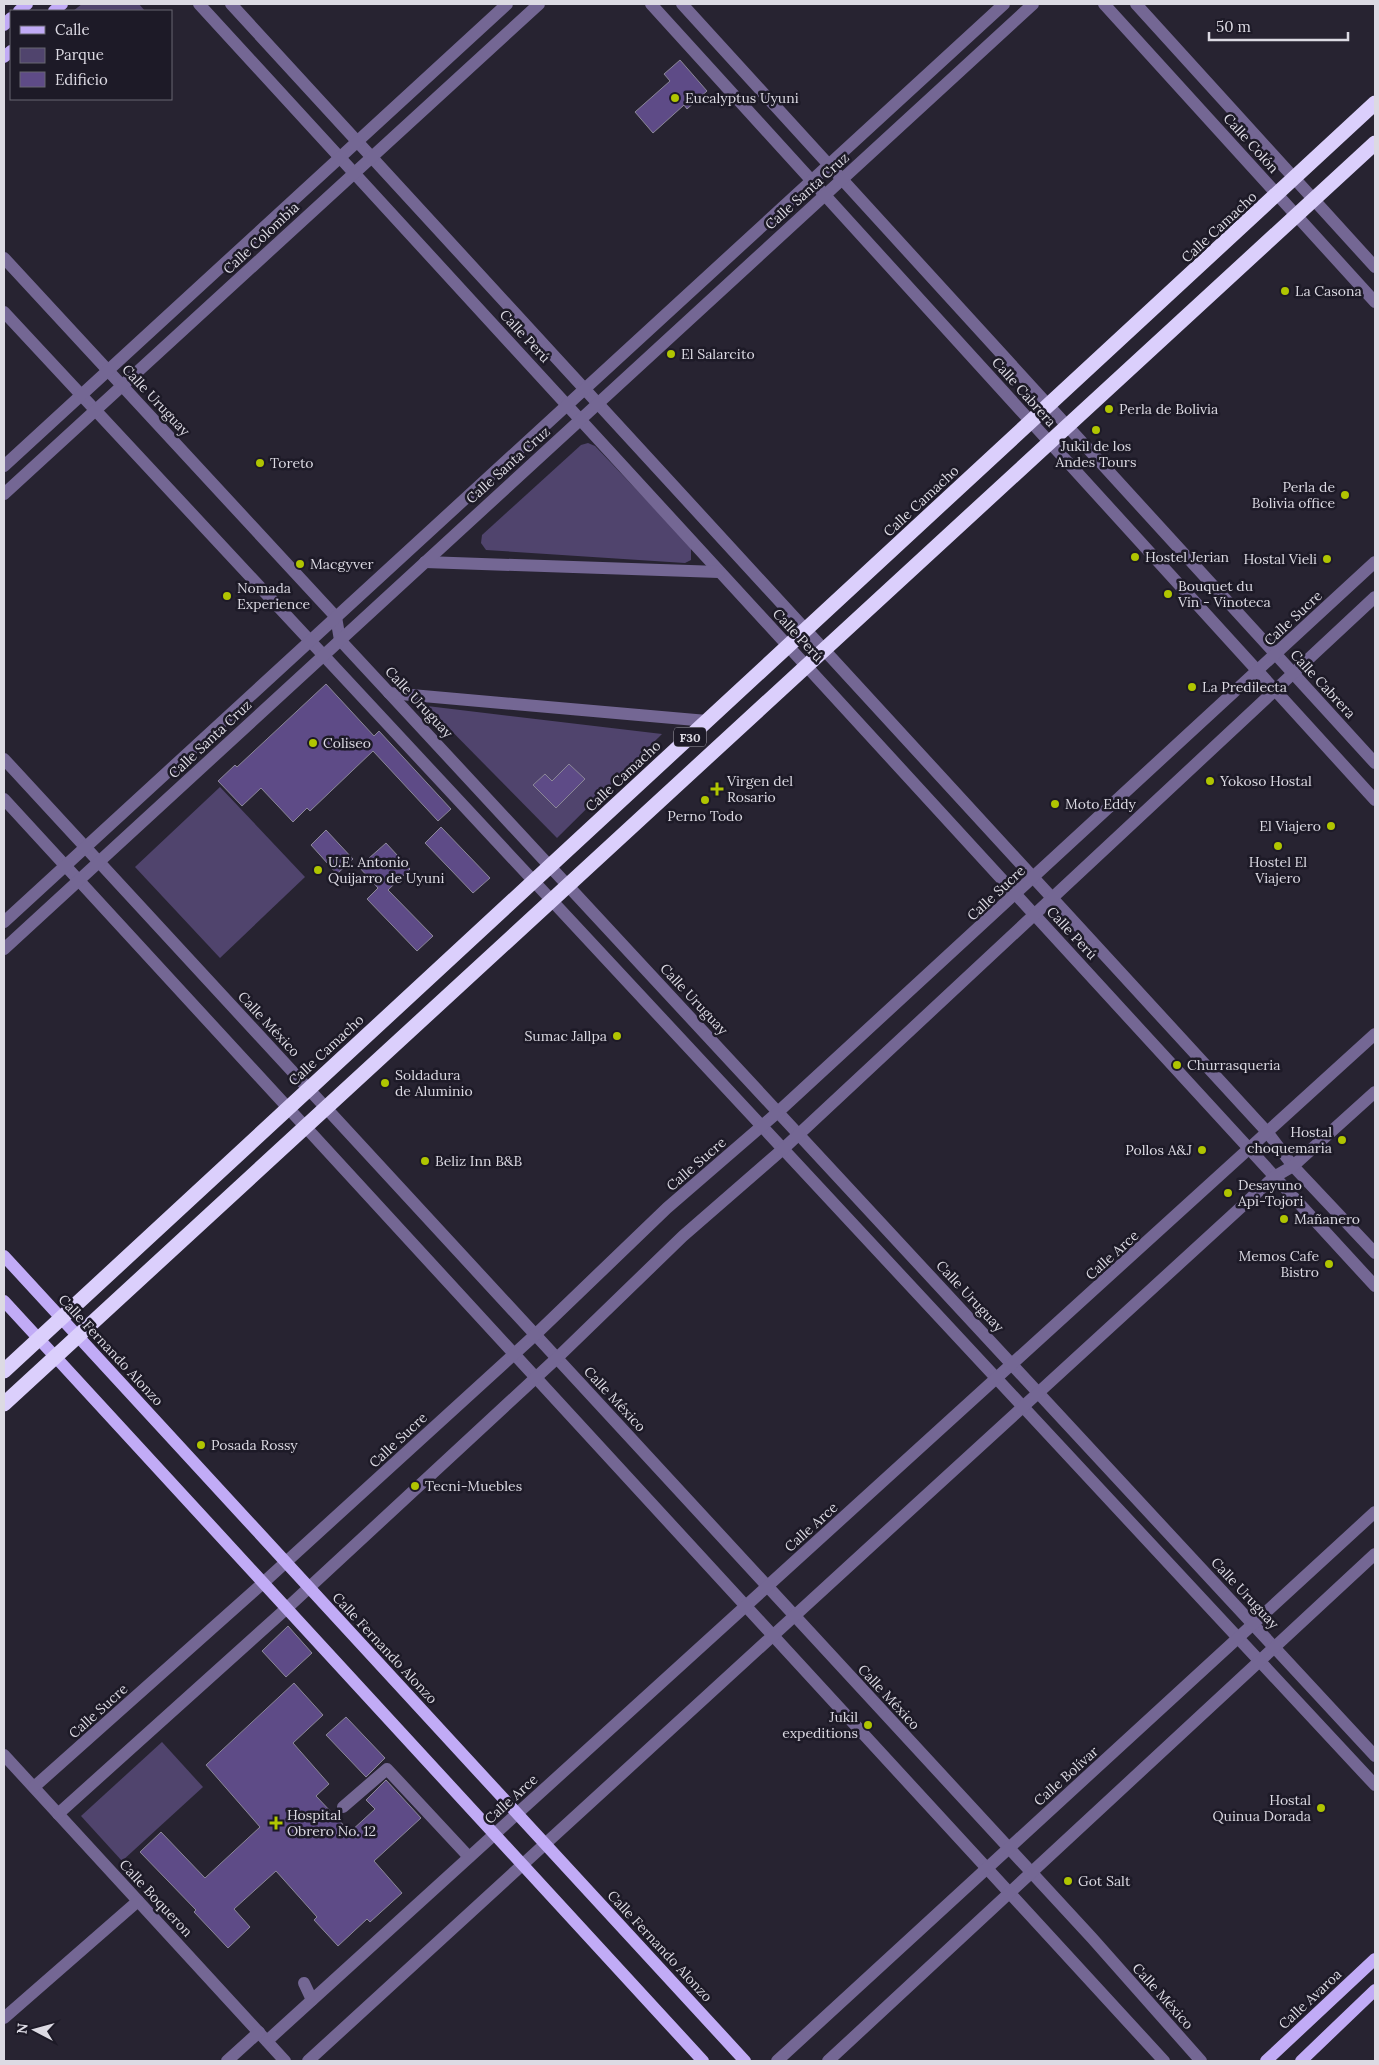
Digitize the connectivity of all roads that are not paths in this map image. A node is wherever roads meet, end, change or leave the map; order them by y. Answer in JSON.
{"nodes":[{"id":1,"x":199,"y":4,"type":"edge"},
{"id":2,"x":231,"y":4,"type":"edge"},
{"id":3,"x":507,"y":4,"type":"edge"},
{"id":4,"x":539,"y":4,"type":"edge"},
{"id":5,"x":651,"y":4,"type":"edge"},
{"id":6,"x":682,"y":4,"type":"edge"},
{"id":7,"x":1004,"y":4,"type":"edge"},
{"id":8,"x":1033,"y":4,"type":"edge"},
{"id":9,"x":1104,"y":4,"type":"edge"},
{"id":10,"x":1136,"y":4,"type":"edge"},
{"id":11,"x":1375,"y":103,"type":"edge"},
{"id":12,"x":357,"y":142,"type":"junction"},
{"id":13,"x":1375,"y":143,"type":"edge"},
{"id":14,"x":372,"y":157,"type":"junction"},
{"id":15,"x":340,"y":158,"type":"junction"},
{"id":16,"x":828,"y":164,"type":"junction"},
{"id":17,"x":354,"y":173,"type":"junction"},
{"id":18,"x":842,"y":179,"type":"junction"},
{"id":19,"x":1295,"y":179,"type":"junction"},
{"id":20,"x":811,"y":180,"type":"junction"},
{"id":21,"x":824,"y":195,"type":"junction"},
{"id":22,"x":1278,"y":195,"type":"junction"},
{"id":23,"x":1315,"y":200,"type":"junction"},
{"id":24,"x":1297,"y":217,"type":"junction"},
{"id":25,"x":4,"y":258,"type":"edge"},
{"id":26,"x":1375,"y":267,"type":"edge"},
{"id":27,"x":1375,"y":302,"type":"edge"},
{"id":28,"x":4,"y":312,"type":"edge"},
{"id":29,"x":108,"y":370,"type":"junction"},
{"id":30,"x":122,"y":386,"type":"junction"},
{"id":31,"x":584,"y":389,"type":"junction"},
{"id":32,"x":81,"y":394,"type":"junction"},
{"id":33,"x":598,"y":403,"type":"junction"},
{"id":34,"x":567,"y":405,"type":"junction"},
{"id":35,"x":1049,"y":406,"type":"junction"},
{"id":36,"x":96,"y":410,"type":"junction"},
{"id":37,"x":580,"y":419,"type":"junction"},
{"id":38,"x":1031,"y":422,"type":"junction"},
{"id":39,"x":1068,"y":427,"type":"junction"},
{"id":40,"x":1050,"y":442,"type":"junction"},
{"id":41,"x":4,"y":466,"type":"edge"},
{"id":42,"x":4,"y":494,"type":"edge"},
{"id":43,"x":425,"y":562,"type":"junction"},
{"id":44,"x":1375,"y":562,"type":"edge"},
{"id":45,"x":719,"y":572,"type":"junction"},
{"id":46,"x":1375,"y":596,"type":"edge"},
{"id":47,"x":336,"y":616,"type":"junction"},
{"id":48,"x":806,"y":630,"type":"junction"},
{"id":49,"x":340,"y":640,"type":"junction"},
{"id":50,"x":310,"y":641,"type":"junction"},
{"id":51,"x":788,"y":646,"type":"junction"},
{"id":52,"x":825,"y":650,"type":"junction"},
{"id":53,"x":1275,"y":654,"type":"junction"},
{"id":54,"x":324,"y":655,"type":"junction"},
{"id":55,"x":807,"y":666,"type":"junction"},
{"id":56,"x":1257,"y":670,"type":"junction"},
{"id":57,"x":1292,"y":674,"type":"junction"},
{"id":58,"x":1275,"y":689,"type":"junction"},
{"id":59,"x":389,"y":693,"type":"junction"},
{"id":60,"x":707,"y":721,"type":"junction"},
{"id":61,"x":4,"y":759,"type":"edge"},
{"id":62,"x":1375,"y":763,"type":"edge"},
{"id":63,"x":4,"y":799,"type":"edge"},
{"id":64,"x":1375,"y":800,"type":"edge"},
{"id":65,"x":85,"y":847,"type":"junction"},
{"id":66,"x":98,"y":862,"type":"junction"},
{"id":67,"x":65,"y":866,"type":"junction"},
{"id":68,"x":550,"y":866,"type":"junction"},
{"id":69,"x":1034,"y":878,"type":"junction"},
{"id":70,"x":78,"y":880,"type":"junction"},
{"id":71,"x":534,"y":881,"type":"junction"},
{"id":72,"x":568,"y":886,"type":"junction"},
{"id":73,"x":1017,"y":894,"type":"junction"},
{"id":74,"x":1053,"y":899,"type":"junction"},
{"id":75,"x":552,"y":901,"type":"junction"},
{"id":76,"x":1036,"y":915,"type":"junction"},
{"id":77,"x":4,"y":922,"type":"edge"},
{"id":78,"x":4,"y":949,"type":"edge"},
{"id":79,"x":1375,"y":1034,"type":"edge"},
{"id":80,"x":308,"y":1089,"type":"junction"},
{"id":81,"x":1375,"y":1092,"type":"edge"},
{"id":82,"x":287,"y":1108,"type":"junction"},
{"id":83,"x":326,"y":1108,"type":"junction"},
{"id":84,"x":778,"y":1112,"type":"junction"},
{"id":85,"x":762,"y":1126,"type":"junction"},
{"id":86,"x":306,"y":1127,"type":"junction"},
{"id":87,"x":1268,"y":1133,"type":"junction"},
{"id":88,"x":799,"y":1134,"type":"junction"},
{"id":89,"x":783,"y":1149,"type":"junction"},
{"id":90,"x":1250,"y":1149,"type":"junction"},
{"id":91,"x":1293,"y":1166,"type":"junction"},
{"id":92,"x":1274,"y":1177,"type":"junction"},
{"id":93,"x":1375,"y":1254,"type":"edge"},
{"id":94,"x":4,"y":1256,"type":"edge"},
{"id":95,"x":1375,"y":1286,"type":"edge"},
{"id":96,"x":4,"y":1301,"type":"edge"},
{"id":97,"x":60,"y":1317,"type":"junction"},
{"id":98,"x":535,"y":1334,"type":"junction"},
{"id":99,"x":78,"y":1336,"type":"junction"},
{"id":100,"x":38,"y":1338,"type":"junction"},
{"id":101,"x":514,"y":1354,"type":"junction"},
{"id":102,"x":55,"y":1357,"type":"junction"},
{"id":103,"x":557,"y":1358,"type":"junction"},
{"id":104,"x":1013,"y":1365,"type":"junction"},
{"id":105,"x":4,"y":1371,"type":"edge"},
{"id":106,"x":536,"y":1378,"type":"junction"},
{"id":107,"x":997,"y":1379,"type":"junction"},
{"id":108,"x":1038,"y":1392,"type":"junction"},
{"id":109,"x":4,"y":1404,"type":"edge"},
{"id":110,"x":1023,"y":1407,"type":"junction"},
{"id":111,"x":1375,"y":1512,"type":"edge"},
{"id":112,"x":1375,"y":1554,"type":"edge"},
{"id":113,"x":286,"y":1563,"type":"junction"},
{"id":114,"x":263,"y":1583,"type":"junction"},
{"id":115,"x":309,"y":1587,"type":"junction"},
{"id":116,"x":768,"y":1587,"type":"junction"},
{"id":117,"x":746,"y":1606,"type":"junction"},
{"id":118,"x":286,"y":1608,"type":"junction"},
{"id":119,"x":794,"y":1616,"type":"junction"},
{"id":120,"x":1253,"y":1624,"type":"junction"},
{"id":121,"x":773,"y":1636,"type":"junction"},
{"id":122,"x":1238,"y":1638,"type":"junction"},
{"id":123,"x":1275,"y":1647,"type":"junction"},
{"id":124,"x":1260,"y":1661,"type":"junction"},
{"id":125,"x":1375,"y":1756,"type":"edge"},
{"id":126,"x":6,"y":1761,"type":"edge"},
{"id":127,"x":1375,"y":1784,"type":"edge"},
{"id":128,"x":34,"y":1787,"type":"junction"},
{"id":129,"x":343,"y":1807,"type":"dead end"},
{"id":130,"x":58,"y":1814,"type":"junction"},
{"id":131,"x":517,"y":1814,"type":"junction"},
{"id":132,"x":494,"y":1835,"type":"junction"},
{"id":133,"x":545,"y":1844,"type":"junction"},
{"id":134,"x":1009,"y":1848,"type":"junction"},
{"id":135,"x":469,"y":1857,"type":"junction"},
{"id":136,"x":522,"y":1865,"type":"junction"},
{"id":137,"x":987,"y":1868,"type":"junction"},
{"id":138,"x":1032,"y":1873,"type":"junction"},
{"id":139,"x":1010,"y":1893,"type":"junction"},
{"id":140,"x":138,"y":1901,"type":"junction"},
{"id":141,"x":1375,"y":1959,"type":"edge"},
{"id":142,"x":304,"y":1983,"type":"dead end"},
{"id":143,"x":1375,"y":1990,"type":"edge"},
{"id":144,"x":312,"y":2000,"type":"junction"},
{"id":145,"x":4,"y":2018,"type":"edge"},
{"id":146,"x":263,"y":2037,"type":"junction"},
{"id":147,"x":227,"y":2061,"type":"edge"},
{"id":148,"x":285,"y":2061,"type":"edge"},
{"id":149,"x":308,"y":2061,"type":"edge"},
{"id":150,"x":703,"y":2061,"type":"edge"},
{"id":151,"x":745,"y":2061,"type":"edge"},
{"id":152,"x":777,"y":2061,"type":"edge"},
{"id":153,"x":828,"y":2061,"type":"edge"},
{"id":154,"x":1164,"y":2061,"type":"edge"},
{"id":155,"x":1201,"y":2061,"type":"edge"},
{"id":156,"x":1266,"y":2061,"type":"edge"},
{"id":157,"x":1301,"y":2061,"type":"edge"}],
"edges":[{"from":1,"to":15,"type":"street","name":"Calle Perú"},
{"from":2,"to":12,"type":"street","name":"Calle Perú"},
{"from":3,"to":12,"type":"street","name":"Calle Colombia"},
{"from":4,"to":14,"type":"street","name":"Calle Colombia"},
{"from":5,"to":20,"type":"street","name":"Calle Cabrera"},
{"from":6,"to":16,"type":"street","name":"Calle Cabrera"},
{"from":7,"to":16,"type":"street","name":"Calle Santa Cruz"},
{"from":8,"to":18,"type":"street","name":"Calle Santa Cruz"},
{"from":9,"to":22,"type":"street","name":"Calle Colón"},
{"from":10,"to":19,"type":"street","name":"Calle Colón"},
{"from":11,"to":19,"type":"highway","name":"Calle Camacho","number":"F30"},
{"from":12,"to":14,"type":"street","name":"Calle Perú"},
{"from":12,"to":15,"type":"street","name":"Calle Colombia"},
{"from":13,"to":23,"type":"highway","number":"F30"},
{"from":14,"to":17,"type":"street","name":"Calle Colombia"},
{"from":14,"to":31,"type":"street","name":"Calle Perú"},
{"from":15,"to":17,"type":"street","name":"Calle Perú"},
{"from":15,"to":29,"type":"street","name":"Calle Colombia"},
{"from":16,"to":18,"type":"street","name":"Calle Cabrera"},
{"from":16,"to":20,"type":"street","name":"Calle Santa Cruz"},
{"from":17,"to":30,"type":"street","name":"Calle Colombia"},
{"from":17,"to":34,"type":"street","name":"Calle Perú"},
{"from":18,"to":21,"type":"street","name":"Calle Santa Cruz"},
{"from":18,"to":35,"type":"street","name":"Calle Cabrera"},
{"from":19,"to":22,"type":"highway","name":"Calle Camacho","number":"F30"},
{"from":19,"to":23,"type":"street","name":"Calle Colón"},
{"from":20,"to":21,"type":"street","name":"Calle Cabrera"},
{"from":20,"to":31,"type":"street","name":"Calle Santa Cruz"},
{"from":21,"to":33,"type":"street","name":"Calle Santa Cruz"},
{"from":21,"to":38,"type":"street","name":"Calle Cabrera"},
{"from":22,"to":24,"type":"street","name":"Calle Colón"},
{"from":22,"to":35,"type":"highway","name":"Calle Camacho","number":"F30"},
{"from":23,"to":24,"type":"highway","number":"F30"},
{"from":23,"to":26,"type":"street","name":"Calle Colón"},
{"from":24,"to":27,"type":"street","name":"Calle Colón"},
{"from":24,"to":39,"type":"highway","number":"F30"},
{"from":25,"to":29,"type":"street","name":"Calle Uruguay"},
{"from":28,"to":32,"type":"street"},
{"from":29,"to":30,"type":"street","name":"Calle Uruguay"},
{"from":29,"to":32,"type":"street","name":"Calle Colombia"},
{"from":30,"to":36,"type":"street","name":"Calle Colombia"},
{"from":30,"to":47,"type":"street","name":"Calle Uruguay"},
{"from":31,"to":33,"type":"street","name":"Calle Perú"},
{"from":31,"to":34,"type":"street","name":"Calle Santa Cruz"},
{"from":32,"to":36,"type":"street"},
{"from":32,"to":41,"type":"street","name":"Calle Colombia"},
{"from":33,"to":37,"type":"street","name":"Calle Santa Cruz"},
{"from":33,"to":48,"type":"street","name":"Calle Perú"},
{"from":34,"to":37,"type":"street","name":"Calle Perú"},
{"from":34,"to":47,"type":"street","name":"Calle Santa Cruz"},
{"from":35,"to":38,"type":"highway","name":"Calle Camacho","number":"F30"},
{"from":35,"to":39,"type":"street","name":"Calle Cabrera"},
{"from":36,"to":42,"type":"street","name":"Calle Colombia"},
{"from":36,"to":50,"type":"street"},
{"from":37,"to":43,"type":"street","name":"Calle Santa Cruz"},
{"from":37,"to":45,"type":"street","name":"Calle Perú"},
{"from":38,"to":40,"type":"street","name":"Calle Cabrera"},
{"from":38,"to":48,"type":"highway","name":"Calle Camacho","number":"F30"},
{"from":39,"to":40,"type":"highway","number":"F30"},
{"from":39,"to":53,"type":"street","name":"Calle Cabrera"},
{"from":40,"to":52,"type":"highway","number":"F30"},
{"from":40,"to":56,"type":"street","name":"Calle Cabrera"},
{"from":43,"to":45,"type":"street"},
{"from":43,"to":49,"type":"street","name":"Calle Santa Cruz"},
{"from":44,"to":53,"type":"street","name":"Calle Sucre"},
{"from":45,"to":51,"type":"street","name":"Calle Perú"},
{"from":46,"to":57,"type":"street"},
{"from":47,"to":49,"type":"street"},
{"from":47,"to":50,"type":"street","name":"Calle Santa Cruz"},
{"from":48,"to":51,"type":"highway","name":"Calle Camacho","number":"F30"},
{"from":48,"to":52,"type":"street","name":"Calle Perú"},
{"from":49,"to":54,"type":"street","name":"Calle Santa Cruz"},
{"from":49,"to":59,"type":"street","name":"Calle Uruguay"},
{"from":50,"to":54,"type":"street"},
{"from":50,"to":65,"type":"street","name":"Calle Santa Cruz"},
{"from":51,"to":55,"type":"street","name":"Calle Perú"},
{"from":51,"to":60,"type":"highway","name":"Calle Camacho","number":"F30"},
{"from":52,"to":55,"type":"highway","number":"F30"},
{"from":52,"to":69,"type":"street","name":"Calle Perú"},
{"from":53,"to":56,"type":"street","name":"Calle Sucre"},
{"from":53,"to":57,"type":"street","name":"Calle Cabrera"},
{"from":54,"to":66,"type":"street","name":"Calle Santa Cruz"},
{"from":54,"to":71,"type":"street"},
{"from":55,"to":72,"type":"highway","number":"F30"},
{"from":55,"to":73,"type":"street","name":"Calle Perú"},
{"from":56,"to":58,"type":"street","name":"Calle Cabrera"},
{"from":56,"to":69,"type":"street","name":"Calle Sucre"},
{"from":57,"to":58,"type":"street"},
{"from":57,"to":62,"type":"street","name":"Calle Cabrera"},
{"from":58,"to":64,"type":"street","name":"Calle Cabrera"},
{"from":58,"to":74,"type":"street"},
{"from":59,"to":60,"type":"street"},
{"from":59,"to":68,"type":"street","name":"Calle Uruguay"},
{"from":60,"to":68,"type":"highway","name":"Calle Camacho","number":"F30"},
{"from":61,"to":65,"type":"street","name":"Calle México"},
{"from":63,"to":67,"type":"street"},
{"from":65,"to":66,"type":"street","name":"Calle México"},
{"from":65,"to":67,"type":"street","name":"Calle Santa Cruz"},
{"from":66,"to":70,"type":"street","name":"Calle Santa Cruz"},
{"from":66,"to":80,"type":"street","name":"Calle México"},
{"from":67,"to":70,"type":"street"},
{"from":67,"to":77,"type":"street","name":"Calle Santa Cruz"},
{"from":68,"to":71,"type":"highway","name":"Calle Camacho","number":"F30"},
{"from":68,"to":72,"type":"street","name":"Calle Uruguay"},
{"from":69,"to":73,"type":"street","name":"Calle Sucre"},
{"from":69,"to":74,"type":"street","name":"Calle Perú"},
{"from":70,"to":78,"type":"street","name":"Calle Santa Cruz"},
{"from":70,"to":82,"type":"street"},
{"from":71,"to":75,"type":"street"},
{"from":71,"to":80,"type":"highway","name":"Calle Camacho","number":"F30"},
{"from":72,"to":75,"type":"highway","number":"F30"},
{"from":72,"to":84,"type":"street","name":"Calle Uruguay"},
{"from":73,"to":76,"type":"street","name":"Calle Perú"},
{"from":73,"to":84,"type":"street","name":"Calle Sucre"},
{"from":74,"to":76,"type":"street"},
{"from":74,"to":87,"type":"street","name":"Calle Perú"},
{"from":75,"to":83,"type":"highway","number":"F30"},
{"from":75,"to":85,"type":"street"},
{"from":76,"to":88,"type":"street"},
{"from":76,"to":90,"type":"street","name":"Calle Perú"},
{"from":79,"to":87,"type":"street","name":"Calle Arce"},
{"from":80,"to":82,"type":"highway","name":"Calle Camacho","number":"F30"},
{"from":80,"to":83,"type":"street","name":"Calle México"},
{"from":81,"to":91,"type":"street"},
{"from":82,"to":86,"type":"street"},
{"from":82,"to":97,"type":"highway","name":"Calle Camacho","number":"F30"},
{"from":83,"to":86,"type":"highway","number":"F30"},
{"from":83,"to":98,"type":"street","name":"Calle México"},
{"from":84,"to":85,"type":"street","name":"Calle Sucre"},
{"from":84,"to":88,"type":"street","name":"Calle Uruguay"},
{"from":85,"to":89,"type":"street"},
{"from":85,"to":98,"type":"street","name":"Calle Sucre"},
{"from":86,"to":99,"type":"highway","number":"F30"},
{"from":86,"to":101,"type":"street"},
{"from":87,"to":90,"type":"street","name":"Calle Arce"},
{"from":87,"to":91,"type":"street","name":"Calle Perú"},
{"from":88,"to":89,"type":"street"},
{"from":88,"to":104,"type":"street","name":"Calle Uruguay"},
{"from":89,"to":103,"type":"street"},
{"from":89,"to":107,"type":"street"},
{"from":90,"to":92,"type":"street","name":"Calle Perú"},
{"from":90,"to":104,"type":"street","name":"Calle Arce"},
{"from":91,"to":92,"type":"street"},
{"from":91,"to":93,"type":"street","name":"Calle Perú"},
{"from":92,"to":95,"type":"street","name":"Calle Perú"},
{"from":92,"to":108,"type":"street"},
{"from":94,"to":97,"type":"main road","name":"Calle Fernando Alonzo"},
{"from":96,"to":100,"type":"main road"},
{"from":97,"to":99,"type":"main road","name":"Calle Fernando Alonzo"},
{"from":97,"to":100,"type":"highway","name":"Calle Camacho","number":"F30"},
{"from":98,"to":101,"type":"street","name":"Calle Sucre"},
{"from":98,"to":103,"type":"street","name":"Calle México"},
{"from":99,"to":102,"type":"highway","number":"F30"},
{"from":99,"to":113,"type":"main road","name":"Calle Fernando Alonzo"},
{"from":100,"to":102,"type":"main road"},
{"from":100,"to":105,"type":"highway","name":"Calle Camacho","number":"F30"},
{"from":101,"to":106,"type":"street"},
{"from":101,"to":113,"type":"street","name":"Calle Sucre"},
{"from":102,"to":109,"type":"highway","number":"F30"},
{"from":102,"to":114,"type":"main road"},
{"from":103,"to":106,"type":"street"},
{"from":103,"to":116,"type":"street","name":"Calle México"},
{"from":104,"to":107,"type":"street","name":"Calle Arce"},
{"from":104,"to":108,"type":"street","name":"Calle Uruguay"},
{"from":106,"to":115,"type":"street"},
{"from":106,"to":117,"type":"street"},
{"from":107,"to":110,"type":"street"},
{"from":107,"to":116,"type":"street","name":"Calle Arce"},
{"from":108,"to":110,"type":"street"},
{"from":108,"to":120,"type":"street","name":"Calle Uruguay"},
{"from":110,"to":119,"type":"street"},
{"from":110,"to":122,"type":"street"},
{"from":111,"to":120,"type":"street","name":"Calle Bolívar"},
{"from":112,"to":123,"type":"street"},
{"from":113,"to":114,"type":"street","name":"Calle Sucre"},
{"from":113,"to":115,"type":"main road","name":"Calle Fernando Alonzo"},
{"from":114,"to":118,"type":"main road"},
{"from":114,"to":128,"type":"street","name":"Calle Sucre"},
{"from":115,"to":118,"type":"street"},
{"from":115,"to":131,"type":"main road","name":"Calle Fernando Alonzo"},
{"from":116,"to":117,"type":"street","name":"Calle Arce"},
{"from":116,"to":119,"type":"street","name":"Calle México"},
{"from":117,"to":121,"type":"street"},
{"from":117,"to":131,"type":"street","name":"Calle Arce"},
{"from":118,"to":130,"type":"street"},
{"from":118,"to":132,"type":"main road"},
{"from":119,"to":121,"type":"street"},
{"from":119,"to":134,"type":"street","name":"Calle México"},
{"from":120,"to":122,"type":"street","name":"Calle Bolívar"},
{"from":120,"to":123,"type":"street","name":"Calle Uruguay"},
{"from":121,"to":133,"type":"street"},
{"from":121,"to":137,"type":"street"},
{"from":122,"to":124,"type":"street"},
{"from":122,"to":134,"type":"street","name":"Calle Bolívar"},
{"from":123,"to":124,"type":"street"},
{"from":123,"to":125,"type":"street","name":"Calle Uruguay"},
{"from":124,"to":127,"type":"street"},
{"from":124,"to":138,"type":"street"},
{"from":126,"to":128,"type":"street","name":"Calle Boqueron"},
{"from":128,"to":130,"type":"street","name":"Calle Boqueron"},
{"from":129,"to":135,"type":"street"},
{"from":130,"to":140,"type":"street","name":"Calle Boqueron"},
{"from":131,"to":132,"type":"street","name":"Calle Arce"},
{"from":131,"to":133,"type":"main road","name":"Calle Fernando Alonzo"},
{"from":132,"to":135,"type":"street","name":"Calle Arce"},
{"from":132,"to":136,"type":"main road"},
{"from":133,"to":136,"type":"street"},
{"from":133,"to":151,"type":"main road","name":"Calle Fernando Alonzo"},
{"from":134,"to":137,"type":"street","name":"Calle Bolívar"},
{"from":134,"to":138,"type":"street","name":"Calle México"},
{"from":135,"to":144,"type":"street","name":"Calle Arce"},
{"from":136,"to":149,"type":"street"},
{"from":136,"to":150,"type":"main road"},
{"from":137,"to":139,"type":"street"},
{"from":137,"to":152,"type":"street","name":"Calle Bolívar"},
{"from":138,"to":139,"type":"street"},
{"from":138,"to":155,"type":"street","name":"Calle México"},
{"from":139,"to":153,"type":"street"},
{"from":139,"to":154,"type":"street"},
{"from":140,"to":145,"type":"street"},
{"from":140,"to":146,"type":"street","name":"Calle Boqueron"},
{"from":141,"to":156,"type":"main road","name":"Calle Avaroa"},
{"from":142,"to":144,"type":"street"},
{"from":143,"to":157,"type":"main road"},
{"from":144,"to":146,"type":"street","name":"Calle Arce"},
{"from":146,"to":147,"type":"street","name":"Calle Arce"},
{"from":146,"to":148,"type":"street","name":"Calle Boqueron"}]}
